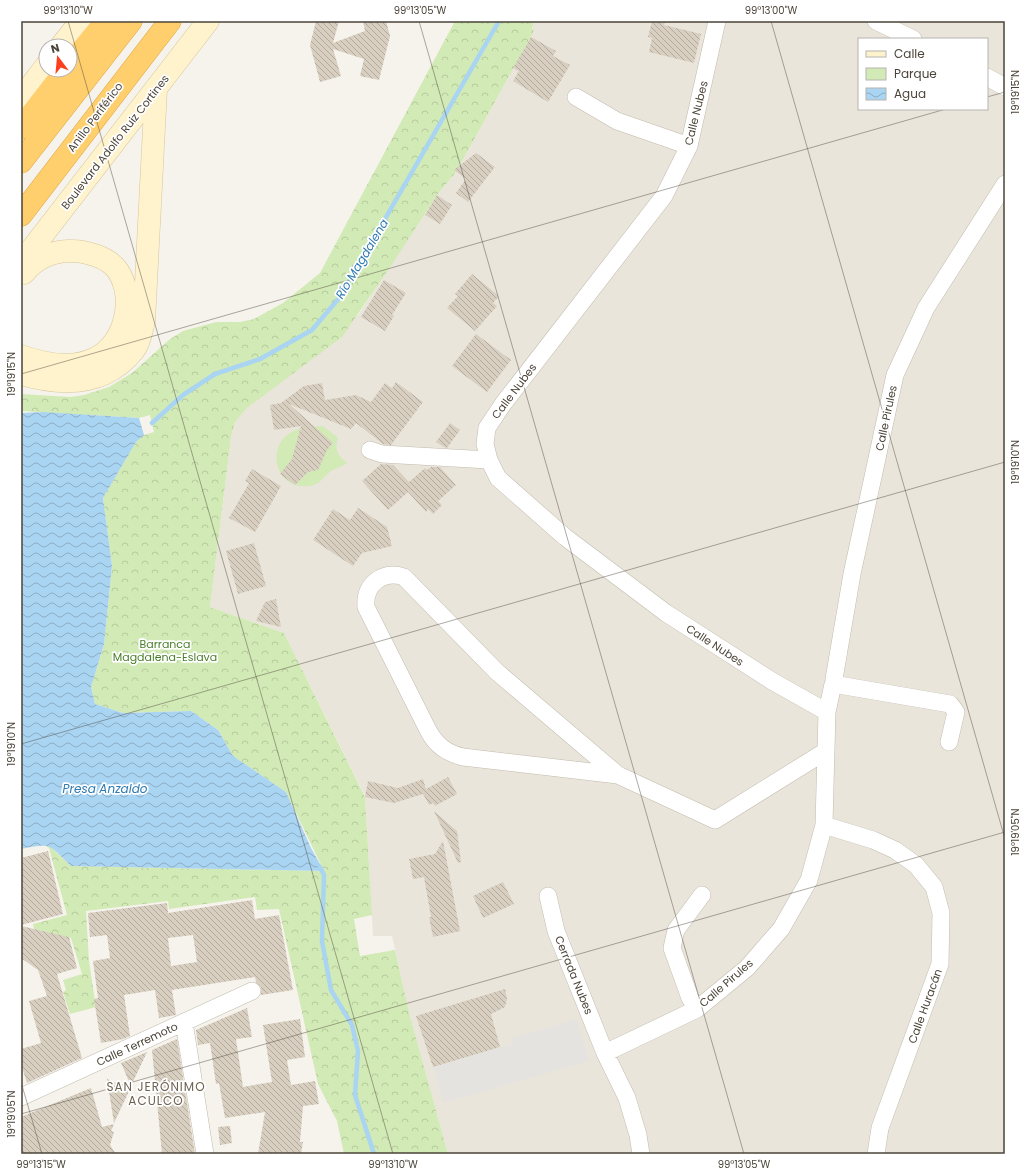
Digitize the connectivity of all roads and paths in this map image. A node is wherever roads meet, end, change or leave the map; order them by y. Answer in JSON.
{"nodes":[{"id":1,"x":81,"y":21,"type":"edge"},
{"id":2,"x":96,"y":21,"type":"edge"},
{"id":3,"x":106,"y":21,"type":"edge"},
{"id":4,"x":131,"y":21,"type":"edge"},
{"id":5,"x":151,"y":21,"type":"edge"},
{"id":6,"x":170,"y":21,"type":"edge"},
{"id":7,"x":181,"y":21,"type":"edge"},
{"id":8,"x":208,"y":21,"type":"edge"},
{"id":9,"x":718,"y":21,"type":"edge"},
{"id":10,"x":876,"y":21,"type":"edge"},
{"id":11,"x":67,"y":38,"type":"edge"},
{"id":12,"x":911,"y":38,"type":"edge"},
{"id":13,"x":78,"y":44,"type":"edge"},
{"id":14,"x":78,"y":55,"type":"edge"},
{"id":15,"x":38,"y":76,"type":"edge"},
{"id":16,"x":52,"y":78,"type":"edge"},
{"id":17,"x":60,"y":78,"type":"edge"},
{"id":18,"x":988,"y":78,"type":"edge"},
{"id":19,"x":1005,"y":87,"type":"edge"},
{"id":20,"x":156,"y":89,"type":"junction"},
{"id":21,"x":116,"y":90,"type":"junction"},
{"id":22,"x":576,"y":97,"type":"dead end"},
{"id":23,"x":21,"y":98,"type":"edge"},
{"id":24,"x":21,"y":116,"type":"edge"},
{"id":25,"x":21,"y":128,"type":"edge"},
{"id":26,"x":689,"y":146,"type":"junction"},
{"id":27,"x":21,"y":162,"type":"edge"},
{"id":28,"x":1005,"y":184,"type":"edge"},
{"id":29,"x":21,"y":192,"type":"edge"},
{"id":30,"x":21,"y":215,"type":"edge"},
{"id":31,"x":21,"y":263,"type":"edge"},
{"id":32,"x":21,"y":277,"type":"edge"},
{"id":33,"x":21,"y":356,"type":"edge"},
{"id":34,"x":21,"y":374,"type":"edge"},
{"id":35,"x":370,"y":450,"type":"dead end"},
{"id":36,"x":489,"y":460,"type":"junction"},
{"id":37,"x":833,"y":681,"type":"junction"},
{"id":38,"x":827,"y":712,"type":"junction"},
{"id":39,"x":949,"y":742,"type":"dead end"},
{"id":40,"x":826,"y":751,"type":"junction"},
{"id":41,"x":618,"y":775,"type":"junction"},
{"id":42,"x":824,"y":825,"type":"junction"},
{"id":43,"x":702,"y":895,"type":"dead end"},
{"id":44,"x":548,"y":896,"type":"dead end"},
{"id":45,"x":252,"y":991,"type":"dead end"},
{"id":46,"x":697,"y":1009,"type":"junction"},
{"id":47,"x":184,"y":1022,"type":"junction"},
{"id":48,"x":605,"y":1053,"type":"junction"},
{"id":49,"x":21,"y":1097,"type":"edge"},
{"id":50,"x":205,"y":1154,"type":"edge"},
{"id":51,"x":641,"y":1154,"type":"edge"},
{"id":52,"x":876,"y":1154,"type":"edge"}],
"edges":[{"from":1,"to":11,"type":"main road"},
{"from":2,"to":13,"type":"highway"},
{"from":3,"to":14,"type":"highway"},
{"from":4,"to":27,"type":"highway"},
{"from":5,"to":29,"type":"highway"},
{"from":6,"to":21,"type":"highway","name":"Anillo Periférico"},
{"from":7,"to":21,"type":"highway"},
{"from":8,"to":20,"type":"main road","name":"Boulevard Adolfo Ruiz Cortines"},
{"from":9,"to":26,"type":"street","name":"Calle Nubes"},
{"from":10,"to":12,"type":"street"},
{"from":15,"to":23,"type":"main road"},
{"from":16,"to":24,"type":"highway"},
{"from":17,"to":25,"type":"highway"},
{"from":18,"to":19,"type":"street"},
{"from":20,"to":31,"type":"main road","name":"Boulevard Adolfo Ruiz Cortines"},
{"from":20,"to":34,"type":"main road"},
{"from":21,"to":30,"type":"highway","name":"Anillo Periférico"},
{"from":22,"to":26,"type":"street"},
{"from":26,"to":36,"type":"street","name":"Calle Nubes"},
{"from":28,"to":37,"type":"street","name":"Calle Pirules"},
{"from":32,"to":33,"type":"main road"},
{"from":35,"to":36,"type":"street"},
{"from":36,"to":38,"type":"street","name":"Calle Nubes"},
{"from":37,"to":38,"type":"street","name":"Calle Pirules"},
{"from":37,"to":39,"type":"street"},
{"from":38,"to":40,"type":"street","name":"Calle Pirules"},
{"from":40,"to":41,"type":"street"},
{"from":40,"to":42,"type":"street","name":"Calle Pirules"},
{"from":41,"to":41,"type":"street"},
{"from":42,"to":46,"type":"street","name":"Calle Pirules"},
{"from":42,"to":52,"type":"street","name":"Calle Huracán"},
{"from":43,"to":46,"type":"street"},
{"from":44,"to":48,"type":"street","name":"Cerrada Nubes"},
{"from":45,"to":47,"type":"street","name":"Calle Terremoto"},
{"from":46,"to":48,"type":"street","name":"Calle Pirules"},
{"from":47,"to":49,"type":"street","name":"Calle Terremoto"},
{"from":47,"to":50,"type":"street"},
{"from":48,"to":51,"type":"street","name":"Cerrada Nubes"}]}
